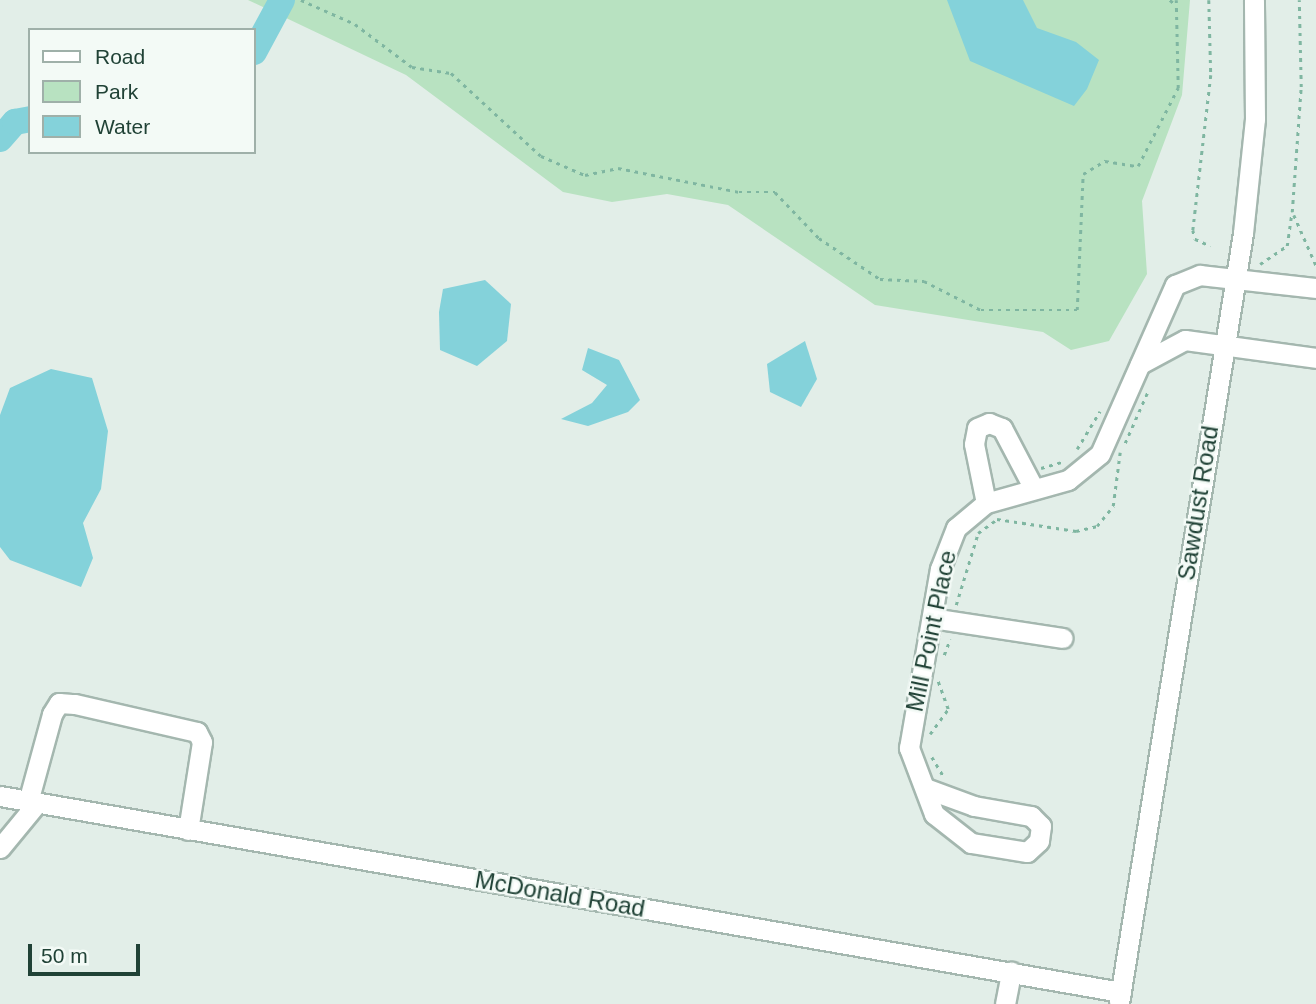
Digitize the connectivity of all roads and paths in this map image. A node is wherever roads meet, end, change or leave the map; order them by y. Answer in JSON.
{"nodes":[{"id":1,"x":302,"y":0,"type":"edge"},
{"id":2,"x":1170,"y":0,"type":"edge"},
{"id":3,"x":1209,"y":0,"type":"edge"},
{"id":4,"x":1254,"y":0,"type":"edge"},
{"id":5,"x":1299,"y":0,"type":"edge"},
{"id":6,"x":1176,"y":2,"type":"edge"},
{"id":7,"x":1292,"y":212,"type":"junction"},
{"id":8,"x":1211,"y":246,"type":"dead end"},
{"id":9,"x":1259,"y":264,"type":"dead end"},
{"id":10,"x":1316,"y":264,"type":"edge"},
{"id":11,"x":1236,"y":277,"type":"junction"},
{"id":12,"x":1316,"y":288,"type":"edge"},
{"id":13,"x":1223,"y":346,"type":"junction"},
{"id":14,"x":1316,"y":358,"type":"edge"},
{"id":15,"x":1140,"y":364,"type":"junction"},
{"id":16,"x":1133,"y":384,"type":"junction"},
{"id":17,"x":1108,"y":405,"type":"dead end"},
{"id":18,"x":1032,"y":480,"type":"junction"},
{"id":19,"x":986,"y":503,"type":"junction"},
{"id":20,"x":932,"y":618,"type":"junction"},
{"id":21,"x":953,"y":621,"type":"junction"},
{"id":22,"x":1062,"y":638,"type":"dead end"},
{"id":23,"x":942,"y":659,"type":"dead end"},
{"id":24,"x":939,"y":668,"type":"dead end"},
{"id":25,"x":943,"y":775,"type":"dead end"},
{"id":26,"x":925,"y":788,"type":"junction"},
{"id":27,"x":0,"y":796,"type":"edge"},
{"id":28,"x":33,"y":803,"type":"junction"},
{"id":29,"x":188,"y":830,"type":"junction"},
{"id":30,"x":0,"y":848,"type":"edge"},
{"id":31,"x":1011,"y":972,"type":"junction"},
{"id":32,"x":1120,"y":998,"type":"edge"},
{"id":33,"x":1005,"y":1004,"type":"edge"}],
"edges":[{"from":1,"to":6,"type":"path"},
{"from":2,"to":6,"type":"path"},
{"from":3,"to":8,"type":"path"},
{"from":4,"to":11,"type":"street","name":"Sawdust Road"},
{"from":5,"to":7,"type":"path"},
{"from":7,"to":9,"type":"path"},
{"from":7,"to":10,"type":"path"},
{"from":11,"to":12,"type":"street"},
{"from":11,"to":13,"type":"street","name":"Sawdust Road"},
{"from":11,"to":15,"type":"street"},
{"from":13,"to":14,"type":"street"},
{"from":13,"to":15,"type":"street"},
{"from":13,"to":32,"type":"street","name":"Sawdust Road"},
{"from":15,"to":16,"type":"street"},
{"from":16,"to":18,"type":"street"},
{"from":16,"to":21,"type":"path"},
{"from":17,"to":18,"type":"path"},
{"from":18,"to":19,"type":"street"},
{"from":18,"to":19,"type":"street"},
{"from":19,"to":20,"type":"street","name":"Mill Point Place"},
{"from":20,"to":21,"type":"street"},
{"from":20,"to":26,"type":"street","name":"Mill Point Place"},
{"from":21,"to":22,"type":"street"},
{"from":21,"to":23,"type":"path"},
{"from":24,"to":25,"type":"path"},
{"from":26,"to":26,"type":"street","name":"Mill Point Place"},
{"from":27,"to":28,"type":"street","name":"McDonald Road"},
{"from":28,"to":29,"type":"street","name":"McDonald Road"},
{"from":28,"to":29,"type":"street"},
{"from":28,"to":30,"type":"street"},
{"from":29,"to":31,"type":"street","name":"McDonald Road"},
{"from":31,"to":32,"type":"street","name":"McDonald Road"},
{"from":31,"to":33,"type":"street"}]}
